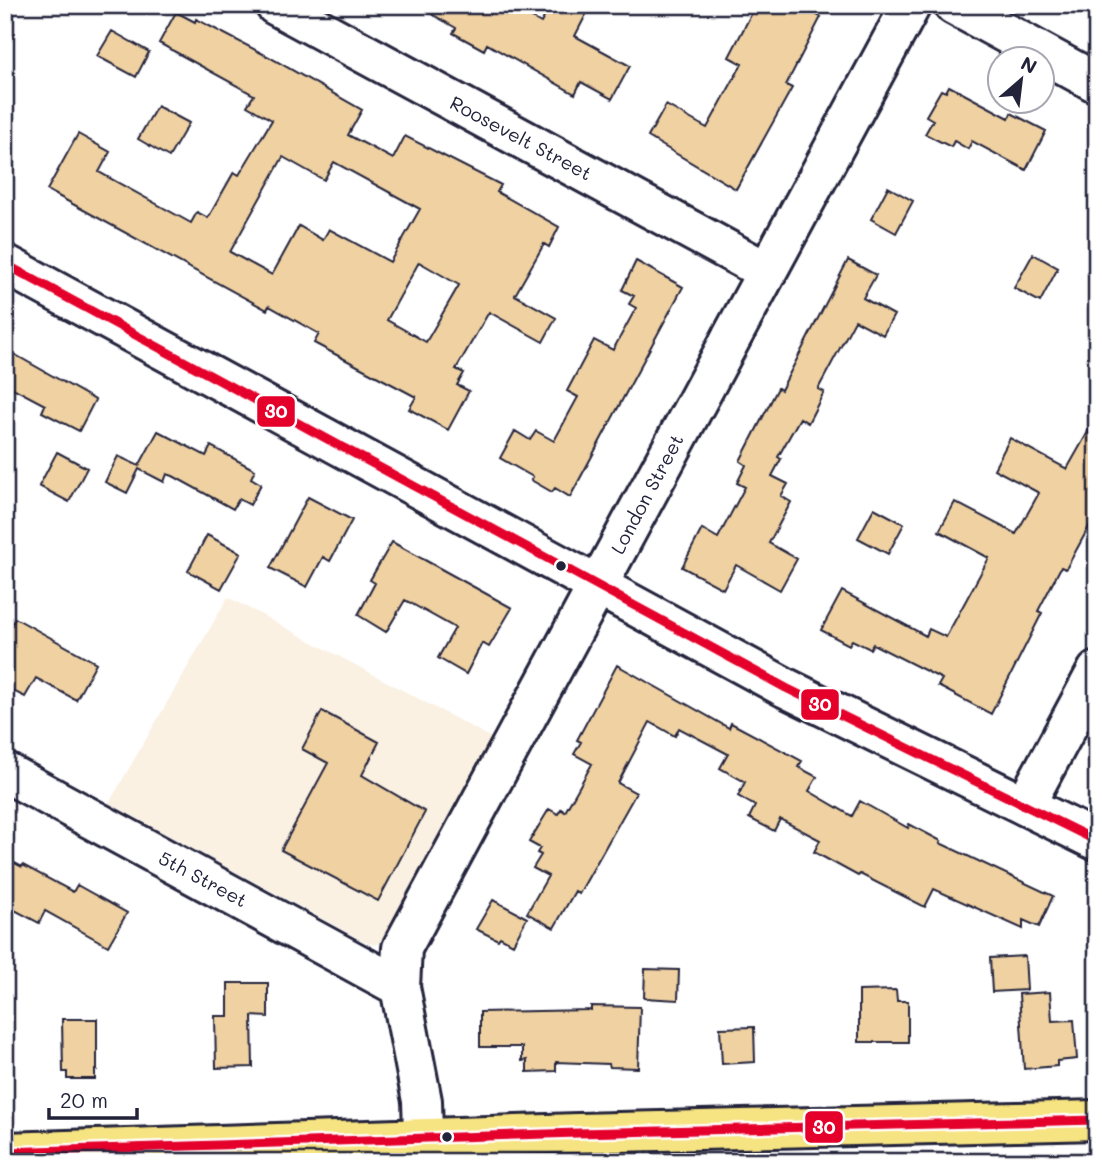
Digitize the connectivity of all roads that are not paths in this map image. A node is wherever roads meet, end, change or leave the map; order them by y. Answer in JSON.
{"nodes":[{"id":1,"x":275,"y":5,"type":"edge"},
{"id":2,"x":911,"y":5,"type":"edge"},
{"id":3,"x":954,"y":5,"type":"edge"},
{"id":4,"x":1097,"y":83,"type":"edge"},
{"id":5,"x":5,"y":264,"type":"edge"},
{"id":6,"x":766,"y":271,"type":"junction"},
{"id":7,"x":598,"y":585,"type":"junction"},
{"id":8,"x":1097,"y":671,"type":"edge"},
{"id":9,"x":5,"y":772,"type":"edge"},
{"id":10,"x":1025,"y":805,"type":"junction"},
{"id":11,"x":1097,"y":841,"type":"edge"},
{"id":12,"x":400,"y":987,"type":"junction"},
{"id":13,"x":1097,"y":1120,"type":"edge"},
{"id":14,"x":423,"y":1150,"type":"edge"},
{"id":15,"x":5,"y":1152,"type":"edge"}],
"edges":[{"from":1,"to":6,"type":"street","name":"Roosevelt Street"},
{"from":2,"to":6,"type":"street","name":"London Street"},
{"from":3,"to":4,"type":"street"},
{"from":5,"to":7,"type":"street"},
{"from":6,"to":7,"type":"street","name":"London Street"},
{"from":7,"to":10,"type":"street"},
{"from":7,"to":12,"type":"street","name":"London Street"},
{"from":8,"to":10,"type":"street"},
{"from":9,"to":12,"type":"street","name":"5th Street"},
{"from":10,"to":11,"type":"street"},
{"from":12,"to":14,"type":"street","name":"London Street"},
{"from":13,"to":14,"type":"main road"},
{"from":14,"to":15,"type":"main road"}]}
